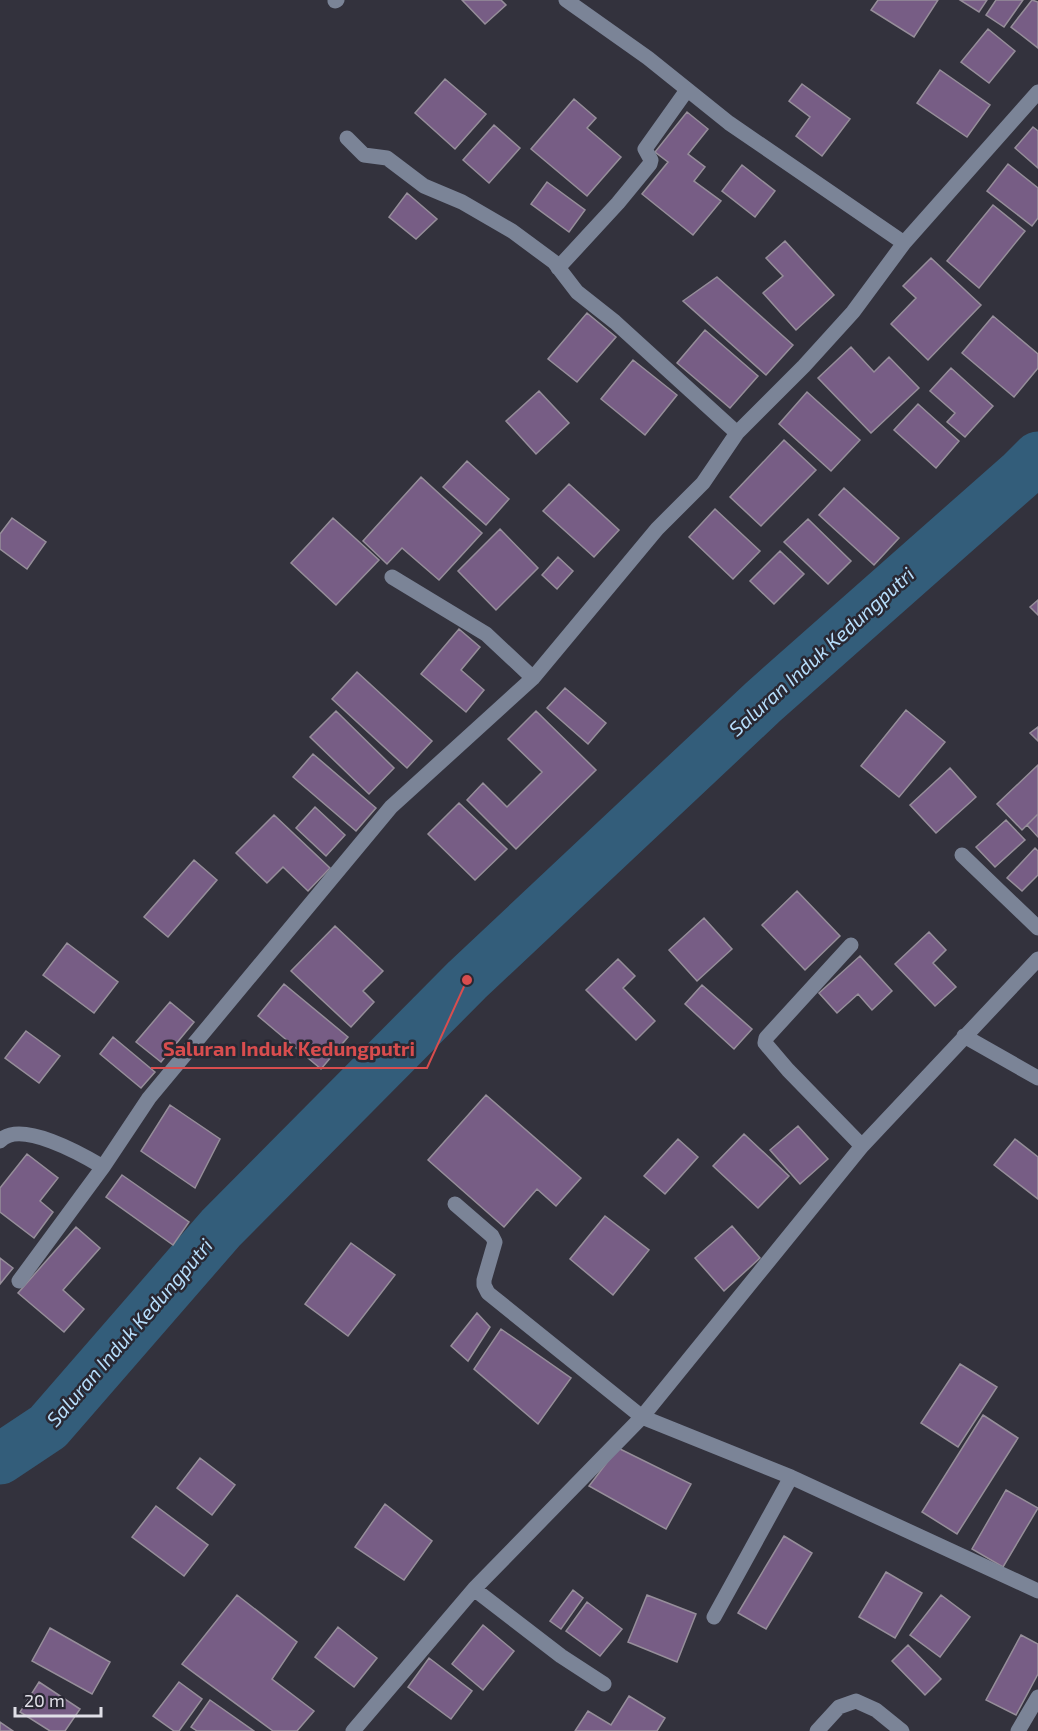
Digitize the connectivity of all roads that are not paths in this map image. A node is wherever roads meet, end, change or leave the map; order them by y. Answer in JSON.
{"nodes":[{"id":1,"x":566,"y":0,"type":"edge"},
{"id":2,"x":687,"y":90,"type":"junction"},
{"id":3,"x":1038,"y":92,"type":"edge"},
{"id":4,"x":347,"y":138,"type":"dead end"},
{"id":5,"x":904,"y":243,"type":"junction"},
{"id":6,"x":558,"y":268,"type":"junction"},
{"id":7,"x":737,"y":432,"type":"junction"},
{"id":8,"x":392,"y":577,"type":"dead end"},
{"id":9,"x":533,"y":678,"type":"junction"},
{"id":10,"x":962,"y":855,"type":"dead end"},
{"id":11,"x":1038,"y":928,"type":"edge"},
{"id":12,"x":850,"y":945,"type":"dead end"},
{"id":13,"x":1038,"y":959,"type":"edge"},
{"id":14,"x":964,"y":1036,"type":"junction"},
{"id":15,"x":1038,"y":1078,"type":"edge"},
{"id":16,"x":0,"y":1141,"type":"edge"},
{"id":17,"x":862,"y":1146,"type":"junction"},
{"id":18,"x":103,"y":1167,"type":"junction"},
{"id":19,"x":455,"y":1204,"type":"dead end"},
{"id":20,"x":19,"y":1281,"type":"dead end"},
{"id":21,"x":642,"y":1417,"type":"junction"},
{"id":22,"x":791,"y":1477,"type":"junction"},
{"id":23,"x":474,"y":1589,"type":"junction"},
{"id":24,"x":1038,"y":1591,"type":"edge"},
{"id":25,"x":714,"y":1617,"type":"dead end"},
{"id":26,"x":604,"y":1684,"type":"dead end"},
{"id":27,"x":1038,"y":1697,"type":"edge"},
{"id":28,"x":353,"y":1731,"type":"edge"},
{"id":29,"x":817,"y":1731,"type":"edge"},
{"id":30,"x":902,"y":1731,"type":"edge"},
{"id":31,"x":1018,"y":1731,"type":"edge"}],
"edges":[{"from":1,"to":2,"type":"street"},
{"from":2,"to":5,"type":"street"},
{"from":2,"to":6,"type":"street"},
{"from":3,"to":5,"type":"street"},
{"from":4,"to":6,"type":"street"},
{"from":5,"to":7,"type":"street"},
{"from":6,"to":7,"type":"street"},
{"from":7,"to":9,"type":"street"},
{"from":8,"to":9,"type":"street"},
{"from":9,"to":18,"type":"street"},
{"from":10,"to":11,"type":"street"},
{"from":12,"to":17,"type":"street"},
{"from":13,"to":14,"type":"street"},
{"from":14,"to":15,"type":"street"},
{"from":14,"to":17,"type":"street"},
{"from":16,"to":18,"type":"street"},
{"from":17,"to":21,"type":"street"},
{"from":18,"to":20,"type":"street"},
{"from":19,"to":21,"type":"street"},
{"from":21,"to":22,"type":"street"},
{"from":21,"to":23,"type":"street"},
{"from":22,"to":24,"type":"street"},
{"from":22,"to":25,"type":"street"},
{"from":23,"to":26,"type":"street"},
{"from":23,"to":28,"type":"street"},
{"from":27,"to":31,"type":"street"},
{"from":29,"to":30,"type":"street"}]}
